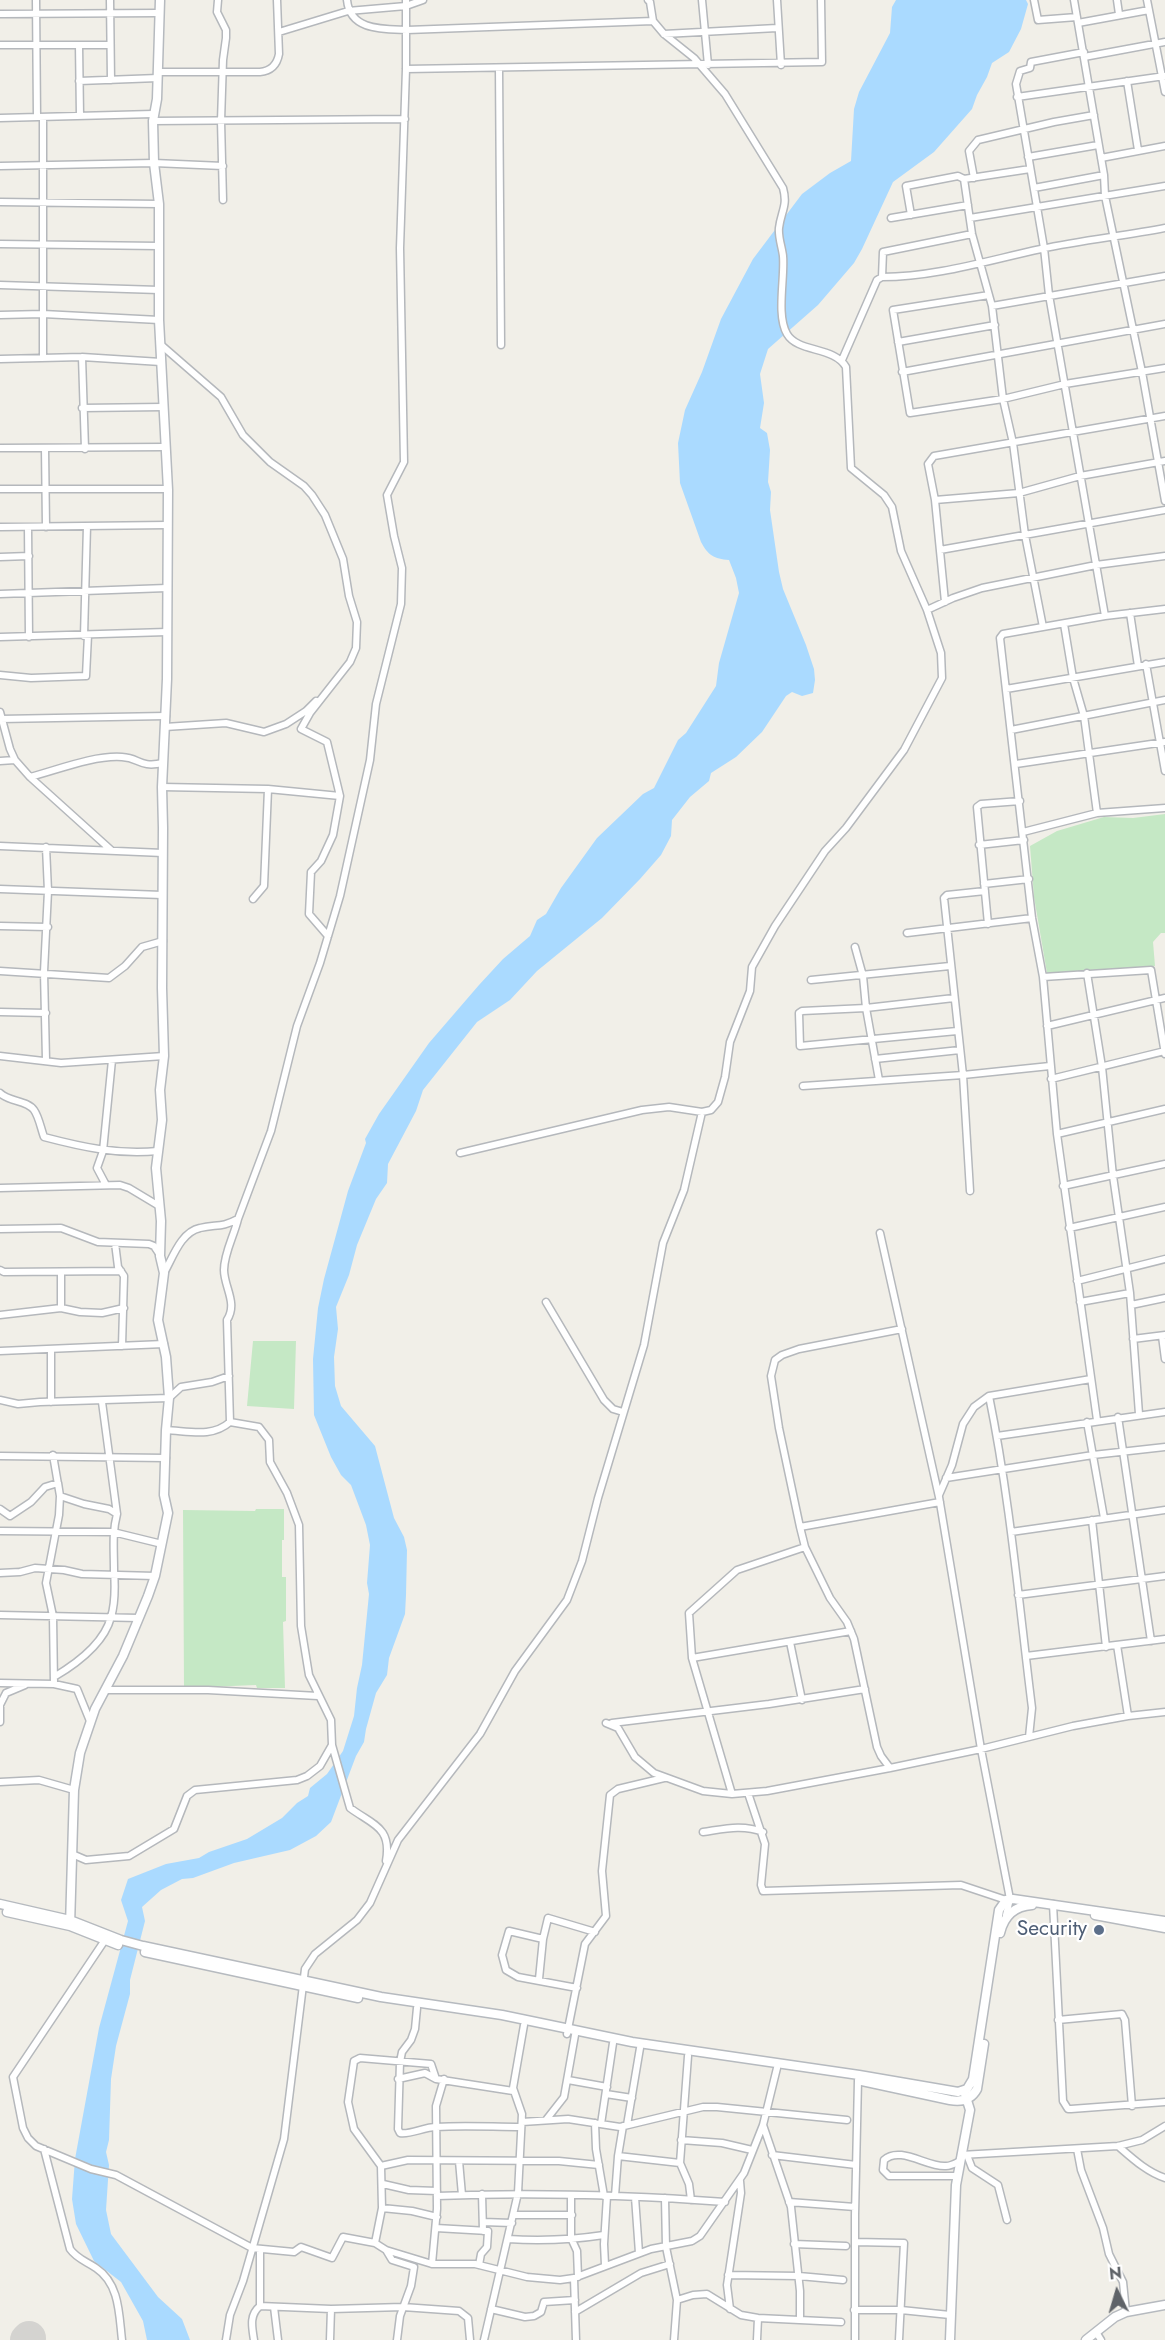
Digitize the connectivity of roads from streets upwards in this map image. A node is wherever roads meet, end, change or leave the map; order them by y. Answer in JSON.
{"nodes":[{"id":1,"x":36,"y":0,"type":"edge"},
{"id":2,"x":110,"y":0,"type":"edge"},
{"id":3,"x":160,"y":0,"type":"edge"},
{"id":4,"x":218,"y":0,"type":"edge"},
{"id":5,"x":277,"y":0,"type":"edge"},
{"id":6,"x":347,"y":0,"type":"edge"},
{"id":7,"x":423,"y":0,"type":"edge"},
{"id":8,"x":702,"y":0,"type":"edge"},
{"id":9,"x":777,"y":0,"type":"edge"},
{"id":10,"x":821,"y":0,"type":"edge"},
{"id":11,"x":1034,"y":0,"type":"edge"},
{"id":12,"x":1074,"y":0,"type":"edge"},
{"id":13,"x":1117,"y":0,"type":"edge"},
{"id":14,"x":1147,"y":0,"type":"edge"},
{"id":15,"x":649,"y":1,"type":"edge"},
{"id":16,"x":406,"y":3,"type":"edge"},
{"id":17,"x":1149,"y":10,"type":"junction"},
{"id":18,"x":348,"y":11,"type":"junction"},
{"id":19,"x":110,"y":12,"type":"junction"},
{"id":20,"x":159,"y":13,"type":"junction"},
{"id":21,"x":0,"y":14,"type":"edge"},
{"id":22,"x":36,"y":14,"type":"junction"},
{"id":23,"x":1119,"y":14,"type":"junction"},
{"id":24,"x":1078,"y":20,"type":"junction"},
{"id":25,"x":653,"y":21,"type":"junction"},
{"id":26,"x":777,"y":28,"type":"junction"},
{"id":27,"x":407,"y":30,"type":"junction"},
{"id":28,"x":279,"y":32,"type":"junction"},
{"id":29,"x":705,"y":32,"type":"junction"},
{"id":30,"x":664,"y":34,"type":"junction"},
{"id":31,"x":1165,"y":42,"type":"edge"},
{"id":32,"x":1156,"y":44,"type":"junction"},
{"id":33,"x":0,"y":45,"type":"edge"},
{"id":34,"x":79,"y":45,"type":"junction"},
{"id":35,"x":110,"y":45,"type":"junction"},
{"id":36,"x":36,"y":46,"type":"junction"},
{"id":37,"x":1084,"y":54,"type":"junction"},
{"id":38,"x":781,"y":64,"type":"junction"},
{"id":39,"x":704,"y":65,"type":"junction"},
{"id":40,"x":499,"y":68,"type":"junction"},
{"id":41,"x":406,"y":69,"type":"junction"},
{"id":42,"x":222,"y":73,"type":"junction"},
{"id":43,"x":158,"y":75,"type":"junction"},
{"id":44,"x":1164,"y":76,"type":"edge"},
{"id":45,"x":111,"y":80,"type":"junction"},
{"id":46,"x":79,"y":81,"type":"junction"},
{"id":47,"x":1127,"y":81,"type":"junction"},
{"id":48,"x":1089,"y":86,"type":"junction"},
{"id":49,"x":1165,"y":92,"type":"edge"},
{"id":50,"x":1017,"y":97,"type":"junction"},
{"id":51,"x":1094,"y":115,"type":"junction"},
{"id":52,"x":80,"y":116,"type":"junction"},
{"id":53,"x":40,"y":117,"type":"junction"},
{"id":54,"x":153,"y":117,"type":"junction"},
{"id":55,"x":0,"y":118,"type":"edge"},
{"id":56,"x":405,"y":119,"type":"junction"},
{"id":57,"x":221,"y":121,"type":"junction"},
{"id":58,"x":1023,"y":129,"type":"junction"},
{"id":59,"x":1098,"y":145,"type":"junction"},
{"id":60,"x":1165,"y":146,"type":"edge"},
{"id":61,"x":1138,"y":150,"type":"junction"},
{"id":62,"x":1028,"y":157,"type":"junction"},
{"id":63,"x":1101,"y":158,"type":"junction"},
{"id":64,"x":154,"y":163,"type":"junction"},
{"id":65,"x":0,"y":165,"type":"edge"},
{"id":66,"x":44,"y":165,"type":"junction"},
{"id":67,"x":223,"y":166,"type":"junction"},
{"id":68,"x":1030,"y":169,"type":"junction"},
{"id":69,"x":1104,"y":176,"type":"junction"},
{"id":70,"x":974,"y":178,"type":"junction"},
{"id":71,"x":964,"y":179,"type":"junction"},
{"id":72,"x":1165,"y":186,"type":"edge"},
{"id":73,"x":1034,"y":188,"type":"junction"},
{"id":74,"x":1105,"y":196,"type":"junction"},
{"id":75,"x":223,"y":200,"type":"dead end"},
{"id":76,"x":0,"y":202,"type":"edge"},
{"id":77,"x":43,"y":202,"type":"junction"},
{"id":78,"x":159,"y":204,"type":"junction"},
{"id":79,"x":968,"y":205,"type":"junction"},
{"id":80,"x":1037,"y":207,"type":"junction"},
{"id":81,"x":911,"y":214,"type":"junction"},
{"id":82,"x":891,"y":218,"type":"dead end"},
{"id":83,"x":970,"y":218,"type":"junction"},
{"id":84,"x":1165,"y":228,"type":"edge"},
{"id":85,"x":972,"y":234,"type":"junction"},
{"id":86,"x":1114,"y":237,"type":"junction"},
{"id":87,"x":0,"y":244,"type":"edge"},
{"id":88,"x":43,"y":244,"type":"junction"},
{"id":89,"x":159,"y":246,"type":"junction"},
{"id":90,"x":1044,"y":248,"type":"junction"},
{"id":91,"x":981,"y":263,"type":"junction"},
{"id":92,"x":1165,"y":276,"type":"edge"},
{"id":93,"x":882,"y":277,"type":"junction"},
{"id":94,"x":1124,"y":284,"type":"junction"},
{"id":95,"x":0,"y":285,"type":"edge"},
{"id":96,"x":43,"y":286,"type":"junction"},
{"id":97,"x":159,"y":290,"type":"junction"},
{"id":98,"x":989,"y":295,"type":"junction"},
{"id":99,"x":1049,"y":295,"type":"junction"},
{"id":100,"x":992,"y":306,"type":"junction"},
{"id":101,"x":43,"y":314,"type":"junction"},
{"id":102,"x":0,"y":315,"type":"edge"},
{"id":103,"x":159,"y":320,"type":"junction"},
{"id":104,"x":995,"y":324,"type":"junction"},
{"id":105,"x":1165,"y":324,"type":"edge"},
{"id":106,"x":1132,"y":329,"type":"junction"},
{"id":107,"x":898,"y":342,"type":"junction"},
{"id":108,"x":1058,"y":343,"type":"junction"},
{"id":109,"x":160,"y":344,"type":"junction"},
{"id":110,"x":501,"y":345,"type":"dead end"},
{"id":111,"x":998,"y":356,"type":"junction"},
{"id":112,"x":82,"y":357,"type":"junction"},
{"id":113,"x":43,"y":358,"type":"junction"},
{"id":114,"x":0,"y":359,"type":"edge"},
{"id":115,"x":842,"y":360,"type":"junction"},
{"id":116,"x":161,"y":362,"type":"junction"},
{"id":117,"x":1165,"y":368,"type":"edge"},
{"id":118,"x":902,"y":372,"type":"junction"},
{"id":119,"x":1142,"y":372,"type":"junction"},
{"id":120,"x":1065,"y":384,"type":"junction"},
{"id":121,"x":1003,"y":399,"type":"junction"},
{"id":122,"x":163,"y":407,"type":"junction"},
{"id":123,"x":82,"y":408,"type":"junction"},
{"id":124,"x":1165,"y":416,"type":"edge"},
{"id":125,"x":1151,"y":418,"type":"junction"},
{"id":126,"x":1074,"y":432,"type":"junction"},
{"id":127,"x":1013,"y":443,"type":"junction"},
{"id":128,"x":165,"y":447,"type":"junction"},
{"id":129,"x":0,"y":448,"type":"edge"},
{"id":130,"x":45,"y":448,"type":"junction"},
{"id":131,"x":85,"y":448,"type":"junction"},
{"id":132,"x":1161,"y":461,"type":"edge"},
{"id":133,"x":1080,"y":476,"type":"junction"},
{"id":134,"x":0,"y":489,"type":"edge"},
{"id":135,"x":45,"y":489,"type":"junction"},
{"id":136,"x":168,"y":489,"type":"junction"},
{"id":137,"x":1019,"y":493,"type":"junction"},
{"id":138,"x":935,"y":500,"type":"junction"},
{"id":139,"x":1165,"y":501,"type":"edge"},
{"id":140,"x":1165,"y":510,"type":"edge"},
{"id":141,"x":1089,"y":523,"type":"junction"},
{"id":142,"x":167,"y":525,"type":"junction"},
{"id":143,"x":46,"y":526,"type":"junction"},
{"id":144,"x":87,"y":526,"type":"junction"},
{"id":145,"x":0,"y":527,"type":"edge"},
{"id":146,"x":28,"y":527,"type":"junction"},
{"id":147,"x":1025,"y":535,"type":"junction"},
{"id":148,"x":940,"y":550,"type":"junction"},
{"id":149,"x":29,"y":556,"type":"junction"},
{"id":150,"x":1165,"y":556,"type":"edge"},
{"id":151,"x":0,"y":557,"type":"edge"},
{"id":152,"x":1096,"y":565,"type":"junction"},
{"id":153,"x":1035,"y":578,"type":"junction"},
{"id":154,"x":167,"y":588,"type":"junction"},
{"id":155,"x":86,"y":590,"type":"junction"},
{"id":156,"x":0,"y":594,"type":"edge"},
{"id":157,"x":30,"y":595,"type":"junction"},
{"id":158,"x":945,"y":602,"type":"junction"},
{"id":159,"x":1165,"y":609,"type":"edge"},
{"id":160,"x":927,"y":610,"type":"junction"},
{"id":161,"x":1130,"y":613,"type":"junction"},
{"id":162,"x":1105,"y":616,"type":"junction"},
{"id":163,"x":1064,"y":624,"type":"junction"},
{"id":164,"x":1043,"y":627,"type":"junction"},
{"id":165,"x":167,"y":632,"type":"junction"},
{"id":166,"x":86,"y":636,"type":"junction"},
{"id":167,"x":0,"y":637,"type":"edge"},
{"id":168,"x":29,"y":637,"type":"junction"},
{"id":169,"x":1165,"y":662,"type":"edge"},
{"id":170,"x":1146,"y":664,"type":"junction"},
{"id":171,"x":1138,"y":666,"type":"junction"},
{"id":172,"x":0,"y":675,"type":"edge"},
{"id":173,"x":1073,"y":678,"type":"junction"},
{"id":174,"x":332,"y":684,"type":"junction"},
{"id":175,"x":1006,"y":689,"type":"junction"},
{"id":176,"x":1165,"y":700,"type":"edge"},
{"id":177,"x":1152,"y":703,"type":"junction"},
{"id":178,"x":166,"y":716,"type":"junction"},
{"id":179,"x":1084,"y":716,"type":"junction"},
{"id":180,"x":0,"y":717,"type":"edge"},
{"id":181,"x":165,"y":727,"type":"junction"},
{"id":182,"x":1011,"y":730,"type":"junction"},
{"id":183,"x":1162,"y":743,"type":"edge"},
{"id":184,"x":1088,"y":753,"type":"junction"},
{"id":185,"x":15,"y":760,"type":"junction"},
{"id":186,"x":0,"y":761,"type":"edge"},
{"id":187,"x":162,"y":764,"type":"junction"},
{"id":188,"x":1016,"y":764,"type":"junction"},
{"id":189,"x":1165,"y":771,"type":"edge"},
{"id":190,"x":30,"y":777,"type":"junction"},
{"id":191,"x":162,"y":787,"type":"junction"},
{"id":192,"x":268,"y":789,"type":"junction"},
{"id":193,"x":340,"y":796,"type":"junction"},
{"id":194,"x":1020,"y":801,"type":"junction"},
{"id":195,"x":1165,"y":808,"type":"edge"},
{"id":196,"x":1097,"y":813,"type":"junction"},
{"id":197,"x":1023,"y":832,"type":"junction"},
{"id":198,"x":1024,"y":840,"type":"junction"},
{"id":199,"x":979,"y":845,"type":"junction"},
{"id":200,"x":0,"y":846,"type":"edge"},
{"id":201,"x":46,"y":847,"type":"junction"},
{"id":202,"x":111,"y":850,"type":"junction"},
{"id":203,"x":163,"y":853,"type":"junction"},
{"id":204,"x":1029,"y":879,"type":"junction"},
{"id":205,"x":984,"y":884,"type":"junction"},
{"id":206,"x":0,"y":889,"type":"edge"},
{"id":207,"x":48,"y":891,"type":"junction"},
{"id":208,"x":985,"y":891,"type":"junction"},
{"id":209,"x":162,"y":895,"type":"junction"},
{"id":210,"x":253,"y":899,"type":"dead end"},
{"id":211,"x":1032,"y":918,"type":"junction"},
{"id":212,"x":988,"y":924,"type":"junction"},
{"id":213,"x":0,"y":926,"type":"edge"},
{"id":214,"x":48,"y":927,"type":"junction"},
{"id":215,"x":947,"y":928,"type":"junction"},
{"id":216,"x":907,"y":933,"type":"dead end"},
{"id":217,"x":328,"y":936,"type":"junction"},
{"id":218,"x":163,"y":941,"type":"junction"},
{"id":219,"x":855,"y":947,"type":"dead end"},
{"id":220,"x":950,"y":966,"type":"junction"},
{"id":221,"x":0,"y":971,"type":"edge"},
{"id":222,"x":44,"y":972,"type":"junction"},
{"id":223,"x":1087,"y":973,"type":"junction"},
{"id":224,"x":863,"y":976,"type":"junction"},
{"id":225,"x":1043,"y":977,"type":"junction"},
{"id":226,"x":811,"y":980,"type":"dead end"},
{"id":227,"x":954,"y":998,"type":"junction"},
{"id":228,"x":1165,"y":998,"type":"edge"},
{"id":229,"x":1157,"y":1000,"type":"junction"},
{"id":230,"x":866,"y":1008,"type":"junction"},
{"id":231,"x":0,"y":1012,"type":"edge"},
{"id":232,"x":46,"y":1013,"type":"junction"},
{"id":233,"x":1094,"y":1016,"type":"junction"},
{"id":234,"x":1047,"y":1026,"type":"junction"},
{"id":235,"x":957,"y":1031,"type":"junction"},
{"id":236,"x":871,"y":1040,"type":"junction"},
{"id":237,"x":960,"y":1050,"type":"junction"},
{"id":238,"x":1165,"y":1052,"type":"edge"},
{"id":239,"x":0,"y":1056,"type":"edge"},
{"id":240,"x":164,"y":1056,"type":"junction"},
{"id":241,"x":112,"y":1059,"type":"junction"},
{"id":242,"x":876,"y":1059,"type":"junction"},
{"id":243,"x":46,"y":1060,"type":"junction"},
{"id":244,"x":1050,"y":1066,"type":"junction"},
{"id":245,"x":1102,"y":1067,"type":"junction"},
{"id":246,"x":963,"y":1075,"type":"junction"},
{"id":247,"x":1051,"y":1079,"type":"junction"},
{"id":248,"x":879,"y":1080,"type":"junction"},
{"id":249,"x":803,"y":1086,"type":"dead end"},
{"id":250,"x":0,"y":1093,"type":"edge"},
{"id":251,"x":1165,"y":1108,"type":"edge"},
{"id":252,"x":702,"y":1112,"type":"junction"},
{"id":253,"x":1107,"y":1122,"type":"junction"},
{"id":254,"x":1056,"y":1134,"type":"junction"},
{"id":255,"x":103,"y":1151,"type":"junction"},
{"id":256,"x":158,"y":1151,"type":"junction"},
{"id":257,"x":460,"y":1153,"type":"dead end"},
{"id":258,"x":1165,"y":1164,"type":"edge"},
{"id":259,"x":1113,"y":1176,"type":"junction"},
{"id":260,"x":106,"y":1185,"type":"junction"},
{"id":261,"x":1063,"y":1186,"type":"junction"},
{"id":262,"x":0,"y":1188,"type":"edge"},
{"id":263,"x":970,"y":1191,"type":"dead end"},
{"id":264,"x":159,"y":1206,"type":"junction"},
{"id":265,"x":1165,"y":1207,"type":"edge"},
{"id":266,"x":1119,"y":1217,"type":"junction"},
{"id":267,"x":238,"y":1219,"type":"junction"},
{"id":268,"x":1069,"y":1228,"type":"junction"},
{"id":269,"x":0,"y":1229,"type":"edge"},
{"id":270,"x":880,"y":1233,"type":"dead end"},
{"id":271,"x":115,"y":1243,"type":"junction"},
{"id":272,"x":160,"y":1256,"type":"junction"},
{"id":273,"x":1165,"y":1258,"type":"edge"},
{"id":274,"x":1127,"y":1268,"type":"junction"},
{"id":275,"x":0,"y":1270,"type":"edge"},
{"id":276,"x":121,"y":1271,"type":"junction"},
{"id":277,"x":61,"y":1272,"type":"junction"},
{"id":278,"x":164,"y":1273,"type":"junction"},
{"id":279,"x":1077,"y":1281,"type":"junction"},
{"id":280,"x":1130,"y":1293,"type":"junction"},
{"id":281,"x":1165,"y":1298,"type":"edge"},
{"id":282,"x":546,"y":1302,"type":"dead end"},
{"id":283,"x":1080,"y":1302,"type":"junction"},
{"id":284,"x":1131,"y":1305,"type":"junction"},
{"id":285,"x":61,"y":1308,"type":"junction"},
{"id":286,"x":124,"y":1308,"type":"junction"},
{"id":287,"x":0,"y":1315,"type":"edge"},
{"id":288,"x":902,"y":1329,"type":"junction"},
{"id":289,"x":1163,"y":1335,"type":"edge"},
{"id":290,"x":1133,"y":1339,"type":"junction"},
{"id":291,"x":164,"y":1344,"type":"junction"},
{"id":292,"x":122,"y":1346,"type":"junction"},
{"id":293,"x":0,"y":1350,"type":"edge"},
{"id":294,"x":51,"y":1350,"type":"junction"},
{"id":295,"x":1165,"y":1359,"type":"edge"},
{"id":296,"x":229,"y":1376,"type":"junction"},
{"id":297,"x":1090,"y":1379,"type":"junction"},
{"id":298,"x":989,"y":1396,"type":"junction"},
{"id":299,"x":169,"y":1398,"type":"junction"},
{"id":300,"x":0,"y":1400,"type":"edge"},
{"id":301,"x":51,"y":1402,"type":"junction"},
{"id":302,"x":102,"y":1402,"type":"junction"},
{"id":303,"x":623,"y":1412,"type":"junction"},
{"id":304,"x":1165,"y":1412,"type":"edge"},
{"id":305,"x":1139,"y":1414,"type":"junction"},
{"id":306,"x":1118,"y":1418,"type":"junction"},
{"id":307,"x":1097,"y":1420,"type":"junction"},
{"id":308,"x":230,"y":1422,"type":"junction"},
{"id":309,"x":1087,"y":1422,"type":"junction"},
{"id":310,"x":166,"y":1430,"type":"junction"},
{"id":311,"x":997,"y":1436,"type":"junction"},
{"id":312,"x":1165,"y":1447,"type":"edge"},
{"id":313,"x":1124,"y":1451,"type":"junction"},
{"id":314,"x":53,"y":1455,"type":"junction"},
{"id":315,"x":1094,"y":1455,"type":"junction"},
{"id":316,"x":0,"y":1456,"type":"edge"},
{"id":317,"x":110,"y":1457,"type":"junction"},
{"id":318,"x":166,"y":1458,"type":"junction"},
{"id":319,"x":1002,"y":1469,"type":"junction"},
{"id":320,"x":946,"y":1478,"type":"junction"},
{"id":321,"x":60,"y":1496,"type":"junction"},
{"id":322,"x":940,"y":1499,"type":"junction"},
{"id":323,"x":0,"y":1509,"type":"edge"},
{"id":324,"x":1165,"y":1510,"type":"edge"},
{"id":325,"x":117,"y":1514,"type":"junction"},
{"id":326,"x":1133,"y":1514,"type":"junction"},
{"id":327,"x":1104,"y":1518,"type":"junction"},
{"id":328,"x":1092,"y":1520,"type":"junction"},
{"id":329,"x":800,"y":1527,"type":"junction"},
{"id":330,"x":0,"y":1532,"type":"edge"},
{"id":331,"x":112,"y":1532,"type":"junction"},
{"id":332,"x":1011,"y":1532,"type":"junction"},
{"id":333,"x":54,"y":1533,"type":"junction"},
{"id":334,"x":162,"y":1544,"type":"junction"},
{"id":335,"x":805,"y":1547,"type":"junction"},
{"id":336,"x":47,"y":1569,"type":"junction"},
{"id":337,"x":0,"y":1573,"type":"edge"},
{"id":338,"x":114,"y":1573,"type":"junction"},
{"id":339,"x":155,"y":1576,"type":"junction"},
{"id":340,"x":1165,"y":1576,"type":"edge"},
{"id":341,"x":1142,"y":1578,"type":"junction"},
{"id":342,"x":1100,"y":1584,"type":"junction"},
{"id":343,"x":1018,"y":1595,"type":"junction"},
{"id":344,"x":0,"y":1615,"type":"edge"},
{"id":345,"x":53,"y":1616,"type":"junction"},
{"id":346,"x":111,"y":1617,"type":"junction"},
{"id":347,"x":139,"y":1618,"type":"junction"},
{"id":348,"x":851,"y":1631,"type":"junction"},
{"id":349,"x":1165,"y":1639,"type":"edge"},
{"id":350,"x":1151,"y":1641,"type":"junction"},
{"id":351,"x":790,"y":1642,"type":"junction"},
{"id":352,"x":1117,"y":1645,"type":"junction"},
{"id":353,"x":1106,"y":1647,"type":"junction"},
{"id":354,"x":1026,"y":1656,"type":"junction"},
{"id":355,"x":692,"y":1658,"type":"junction"},
{"id":356,"x":54,"y":1681,"type":"junction"},
{"id":357,"x":0,"y":1683,"type":"edge"},
{"id":358,"x":27,"y":1684,"type":"junction"},
{"id":359,"x":865,"y":1689,"type":"junction"},
{"id":360,"x":106,"y":1690,"type":"junction"},
{"id":361,"x":318,"y":1696,"type":"junction"},
{"id":362,"x":802,"y":1700,"type":"junction"},
{"id":363,"x":706,"y":1711,"type":"junction"},
{"id":364,"x":1165,"y":1712,"type":"edge"},
{"id":365,"x":1128,"y":1716,"type":"junction"},
{"id":366,"x":90,"y":1721,"type":"junction"},
{"id":367,"x":0,"y":1722,"type":"edge"},
{"id":368,"x":1029,"y":1737,"type":"junction"},
{"id":369,"x":332,"y":1745,"type":"junction"},
{"id":370,"x":981,"y":1749,"type":"junction"},
{"id":371,"x":890,"y":1768,"type":"junction"},
{"id":372,"x":664,"y":1778,"type":"junction"},
{"id":373,"x":0,"y":1782,"type":"edge"},
{"id":374,"x":74,"y":1791,"type":"junction"},
{"id":375,"x":748,"y":1793,"type":"junction"},
{"id":376,"x":732,"y":1794,"type":"junction"},
{"id":377,"x":703,"y":1832,"type":"dead end"},
{"id":378,"x":763,"y":1832,"type":"junction"},
{"id":379,"x":72,"y":1854,"type":"junction"},
{"id":380,"x":382,"y":1880,"type":"junction"},
{"id":381,"x":1008,"y":1899,"type":"junction"},
{"id":382,"x":0,"y":1904,"type":"edge"},
{"id":383,"x":1053,"y":1906,"type":"junction"},
{"id":384,"x":0,"y":1910,"type":"edge"},
{"id":385,"x":1115,"y":1916,"type":"junction"},
{"id":386,"x":1004,"y":1920,"type":"junction"},
{"id":387,"x":1165,"y":1921,"type":"edge"},
{"id":388,"x":70,"y":1923,"type":"junction"},
{"id":389,"x":1165,"y":1929,"type":"edge"},
{"id":390,"x":595,"y":1932,"type":"junction"},
{"id":391,"x":543,"y":1939,"type":"junction"},
{"id":392,"x":105,"y":1940,"type":"junction"},
{"id":393,"x":120,"y":1942,"type":"junction"},
{"id":394,"x":539,"y":1979,"type":"junction"},
{"id":395,"x":303,"y":1983,"type":"junction"},
{"id":396,"x":577,"y":1988,"type":"junction"},
{"id":397,"x":987,"y":2006,"type":"junction"},
{"id":398,"x":417,"y":2008,"type":"junction"},
{"id":399,"x":1058,"y":2020,"type":"junction"},
{"id":400,"x":524,"y":2025,"type":"junction"},
{"id":401,"x":570,"y":2032,"type":"junction"},
{"id":402,"x":613,"y":2043,"type":"junction"},
{"id":403,"x":640,"y":2048,"type":"junction"},
{"id":404,"x":675,"y":2051,"type":"junction"},
{"id":405,"x":688,"y":2056,"type":"junction"},
{"id":406,"x":400,"y":2062,"type":"junction"},
{"id":407,"x":777,"y":2068,"type":"junction"},
{"id":408,"x":799,"y":2068,"type":"junction"},
{"id":409,"x":399,"y":2079,"type":"junction"},
{"id":410,"x":440,"y":2079,"type":"junction"},
{"id":411,"x":568,"y":2080,"type":"junction"},
{"id":412,"x":858,"y":2080,"type":"junction"},
{"id":413,"x":606,"y":2090,"type":"junction"},
{"id":414,"x":513,"y":2091,"type":"junction"},
{"id":415,"x":966,"y":2095,"type":"junction"},
{"id":416,"x":632,"y":2098,"type":"junction"},
{"id":417,"x":950,"y":2100,"type":"junction"},
{"id":418,"x":1165,"y":2102,"type":"edge"},
{"id":419,"x":1132,"y":2106,"type":"junction"},
{"id":420,"x":685,"y":2111,"type":"junction"},
{"id":421,"x":766,"y":2112,"type":"junction"},
{"id":422,"x":969,"y":2117,"type":"junction"},
{"id":423,"x":546,"y":2120,"type":"junction"},
{"id":424,"x":847,"y":2120,"type":"dead end"},
{"id":425,"x":521,"y":2124,"type":"junction"},
{"id":426,"x":598,"y":2124,"type":"junction"},
{"id":427,"x":763,"y":2124,"type":"junction"},
{"id":428,"x":625,"y":2126,"type":"junction"},
{"id":429,"x":1165,"y":2126,"type":"edge"},
{"id":430,"x":436,"y":2127,"type":"junction"},
{"id":431,"x":681,"y":2140,"type":"junction"},
{"id":432,"x":1118,"y":2146,"type":"junction"},
{"id":433,"x":44,"y":2149,"type":"junction"},
{"id":434,"x":1077,"y":2149,"type":"junction"},
{"id":435,"x":752,"y":2150,"type":"junction"},
{"id":436,"x":772,"y":2155,"type":"junction"},
{"id":437,"x":618,"y":2156,"type":"junction"},
{"id":438,"x":963,"y":2157,"type":"junction"},
{"id":439,"x":436,"y":2161,"type":"junction"},
{"id":440,"x":459,"y":2161,"type":"junction"},
{"id":441,"x":519,"y":2161,"type":"junction"},
{"id":442,"x":680,"y":2163,"type":"junction"},
{"id":443,"x":599,"y":2165,"type":"junction"},
{"id":444,"x":856,"y":2165,"type":"junction"},
{"id":445,"x":381,"y":2166,"type":"junction"},
{"id":446,"x":958,"y":2176,"type":"junction"},
{"id":447,"x":1165,"y":2178,"type":"edge"},
{"id":448,"x":740,"y":2181,"type":"junction"},
{"id":449,"x":383,"y":2184,"type":"junction"},
{"id":450,"x":518,"y":2193,"type":"junction"},
{"id":451,"x":437,"y":2194,"type":"junction"},
{"id":452,"x":482,"y":2194,"type":"junction"},
{"id":453,"x":462,"y":2195,"type":"junction"},
{"id":454,"x":571,"y":2195,"type":"junction"},
{"id":455,"x":605,"y":2196,"type":"junction"},
{"id":456,"x":615,"y":2196,"type":"junction"},
{"id":457,"x":635,"y":2197,"type":"junction"},
{"id":458,"x":665,"y":2198,"type":"junction"},
{"id":459,"x":692,"y":2200,"type":"junction"},
{"id":460,"x":724,"y":2202,"type":"junction"},
{"id":461,"x":789,"y":2202,"type":"junction"},
{"id":462,"x":855,"y":2207,"type":"junction"},
{"id":463,"x":382,"y":2208,"type":"junction"},
{"id":464,"x":513,"y":2215,"type":"junction"},
{"id":465,"x":572,"y":2215,"type":"junction"},
{"id":466,"x":436,"y":2217,"type":"junction"},
{"id":467,"x":1007,"y":2220,"type":"dead end"},
{"id":468,"x":483,"y":2222,"type":"junction"},
{"id":469,"x":512,"y":2223,"type":"junction"},
{"id":470,"x":436,"y":2228,"type":"junction"},
{"id":471,"x":483,"y":2230,"type":"junction"},
{"id":472,"x":604,"y":2235,"type":"junction"},
{"id":473,"x":508,"y":2239,"type":"junction"},
{"id":474,"x":571,"y":2240,"type":"junction"},
{"id":475,"x":855,"y":2242,"type":"junction"},
{"id":476,"x":375,"y":2243,"type":"junction"},
{"id":477,"x":794,"y":2244,"type":"junction"},
{"id":478,"x":846,"y":2246,"type":"dead end"},
{"id":479,"x":666,"y":2247,"type":"junction"},
{"id":480,"x":252,"y":2248,"type":"junction"},
{"id":481,"x":260,"y":2249,"type":"junction"},
{"id":482,"x":386,"y":2250,"type":"junction"},
{"id":483,"x":639,"y":2253,"type":"junction"},
{"id":484,"x":432,"y":2264,"type":"junction"},
{"id":485,"x":670,"y":2264,"type":"junction"},
{"id":486,"x":479,"y":2265,"type":"junction"},
{"id":487,"x":605,"y":2265,"type":"junction"},
{"id":488,"x":500,"y":2271,"type":"junction"},
{"id":489,"x":728,"y":2275,"type":"junction"},
{"id":490,"x":799,"y":2276,"type":"junction"},
{"id":491,"x":576,"y":2277,"type":"junction"},
{"id":492,"x":843,"y":2280,"type":"dead end"},
{"id":493,"x":575,"y":2300,"type":"junction"},
{"id":494,"x":677,"y":2300,"type":"junction"},
{"id":495,"x":1165,"y":2305,"type":"edge"},
{"id":496,"x":260,"y":2306,"type":"junction"},
{"id":497,"x":274,"y":2307,"type":"junction"},
{"id":498,"x":403,"y":2307,"type":"junction"},
{"id":499,"x":331,"y":2309,"type":"junction"},
{"id":500,"x":491,"y":2309,"type":"junction"},
{"id":501,"x":730,"y":2310,"type":"junction"},
{"id":502,"x":854,"y":2310,"type":"junction"},
{"id":503,"x":901,"y":2310,"type":"junction"},
{"id":504,"x":576,"y":2312,"type":"junction"},
{"id":505,"x":1126,"y":2312,"type":"junction"},
{"id":506,"x":950,"y":2315,"type":"junction"},
{"id":507,"x":758,"y":2318,"type":"junction"},
{"id":508,"x":800,"y":2320,"type":"junction"},
{"id":509,"x":841,"y":2322,"type":"dead end"},
{"id":510,"x":1098,"y":2336,"type":"edge"},
{"id":511,"x":122,"y":2340,"type":"edge"},
{"id":512,"x":226,"y":2340,"type":"edge"},
{"id":513,"x":254,"y":2340,"type":"edge"},
{"id":514,"x":278,"y":2340,"type":"edge"},
{"id":515,"x":330,"y":2340,"type":"edge"},
{"id":516,"x":397,"y":2340,"type":"edge"},
{"id":517,"x":470,"y":2340,"type":"edge"},
{"id":518,"x":484,"y":2340,"type":"edge"},
{"id":519,"x":576,"y":2340,"type":"edge"},
{"id":520,"x":674,"y":2340,"type":"edge"},
{"id":521,"x":757,"y":2340,"type":"edge"},
{"id":522,"x":855,"y":2340,"type":"edge"},
{"id":523,"x":899,"y":2340,"type":"edge"},
{"id":524,"x":950,"y":2340,"type":"edge"},
{"id":525,"x":1086,"y":2340,"type":"edge"}],
"edges":[{"from":1,"to":22,"type":"street"},
{"from":2,"to":19,"type":"street"},
{"from":3,"to":20,"type":"street"},
{"from":4,"to":42,"type":"street"},
{"from":5,"to":28,"type":"street"},
{"from":6,"to":18,"type":"street"},
{"from":7,"to":16,"type":"street"},
{"from":8,"to":29,"type":"street"},
{"from":9,"to":26,"type":"street"},
{"from":10,"to":38,"type":"street"},
{"from":11,"to":24,"type":"street"},
{"from":12,"to":24,"type":"street"},
{"from":13,"to":23,"type":"street"},
{"from":14,"to":17,"type":"street"},
{"from":15,"to":25,"type":"street"},
{"from":16,"to":18,"type":"street"},
{"from":16,"to":27,"type":"street"},
{"from":17,"to":23,"type":"street"},
{"from":17,"to":32,"type":"street"},
{"from":18,"to":27,"type":"street"},
{"from":18,"to":28,"type":"street"},
{"from":19,"to":20,"type":"street"},
{"from":19,"to":22,"type":"street"},
{"from":19,"to":35,"type":"street"},
{"from":20,"to":43,"type":"street"},
{"from":21,"to":22,"type":"street"},
{"from":22,"to":36,"type":"street"},
{"from":23,"to":24,"type":"street"},
{"from":24,"to":37,"type":"street"},
{"from":25,"to":27,"type":"street"},
{"from":25,"to":30,"type":"street"},
{"from":26,"to":29,"type":"street"},
{"from":26,"to":38,"type":"street"},
{"from":27,"to":41,"type":"street"},
{"from":28,"to":42,"type":"street"},
{"from":29,"to":30,"type":"street"},
{"from":29,"to":39,"type":"street"},
{"from":30,"to":39,"type":"street"},
{"from":31,"to":32,"type":"street"},
{"from":32,"to":37,"type":"street"},
{"from":32,"to":44,"type":"street"},
{"from":33,"to":36,"type":"street"},
{"from":34,"to":35,"type":"street"},
{"from":34,"to":36,"type":"street"},
{"from":34,"to":46,"type":"street"},
{"from":35,"to":45,"type":"street"},
{"from":36,"to":53,"type":"street"},
{"from":37,"to":48,"type":"street"},
{"from":37,"to":50,"type":"street"},
{"from":38,"to":39,"type":"street"},
{"from":39,"to":40,"type":"street"},
{"from":39,"to":115,"type":"street"},
{"from":40,"to":41,"type":"street"},
{"from":40,"to":110,"type":"street"},
{"from":41,"to":56,"type":"street"},
{"from":42,"to":43,"type":"street"},
{"from":42,"to":57,"type":"street"},
{"from":43,"to":45,"type":"street"},
{"from":43,"to":54,"type":"street"},
{"from":44,"to":47,"type":"street"},
{"from":44,"to":49,"type":"street"},
{"from":45,"to":46,"type":"street"},
{"from":46,"to":52,"type":"street"},
{"from":47,"to":48,"type":"street"},
{"from":47,"to":61,"type":"street"},
{"from":48,"to":50,"type":"street"},
{"from":48,"to":51,"type":"street"},
{"from":50,"to":58,"type":"street"},
{"from":51,"to":58,"type":"street"},
{"from":51,"to":59,"type":"street"},
{"from":52,"to":53,"type":"street"},
{"from":52,"to":54,"type":"street"},
{"from":53,"to":55,"type":"street"},
{"from":53,"to":66,"type":"street"},
{"from":54,"to":57,"type":"street"},
{"from":54,"to":64,"type":"street"},
{"from":56,"to":57,"type":"street"},
{"from":56,"to":217,"type":"street"},
{"from":57,"to":67,"type":"street"},
{"from":58,"to":62,"type":"street"},
{"from":58,"to":70,"type":"street"},
{"from":59,"to":62,"type":"street"},
{"from":59,"to":63,"type":"street"},
{"from":60,"to":61,"type":"street"},
{"from":61,"to":63,"type":"street"},
{"from":62,"to":68,"type":"street"},
{"from":63,"to":69,"type":"street"},
{"from":64,"to":66,"type":"street"},
{"from":64,"to":67,"type":"street"},
{"from":64,"to":78,"type":"street"},
{"from":65,"to":66,"type":"street"},
{"from":66,"to":77,"type":"street"},
{"from":67,"to":75,"type":"street"},
{"from":68,"to":70,"type":"street"},
{"from":68,"to":73,"type":"street"},
{"from":69,"to":73,"type":"street"},
{"from":69,"to":74,"type":"street"},
{"from":70,"to":71,"type":"street"},
{"from":71,"to":79,"type":"street"},
{"from":71,"to":81,"type":"street"},
{"from":72,"to":74,"type":"street"},
{"from":73,"to":80,"type":"street"},
{"from":74,"to":80,"type":"street"},
{"from":74,"to":86,"type":"street"},
{"from":76,"to":77,"type":"street"},
{"from":77,"to":78,"type":"street"},
{"from":77,"to":88,"type":"street"},
{"from":78,"to":89,"type":"street"},
{"from":79,"to":81,"type":"street"},
{"from":79,"to":83,"type":"street"},
{"from":80,"to":83,"type":"street"},
{"from":80,"to":90,"type":"street"},
{"from":81,"to":82,"type":"street"},
{"from":83,"to":85,"type":"street"},
{"from":84,"to":86,"type":"street"},
{"from":85,"to":91,"type":"street"},
{"from":85,"to":93,"type":"street"},
{"from":86,"to":90,"type":"street"},
{"from":86,"to":94,"type":"street"},
{"from":87,"to":88,"type":"street"},
{"from":88,"to":89,"type":"street"},
{"from":88,"to":96,"type":"street"},
{"from":89,"to":97,"type":"street"},
{"from":90,"to":91,"type":"street"},
{"from":90,"to":99,"type":"street"},
{"from":91,"to":93,"type":"street"},
{"from":91,"to":98,"type":"street"},
{"from":92,"to":94,"type":"street"},
{"from":93,"to":115,"type":"street"},
{"from":94,"to":99,"type":"street"},
{"from":94,"to":106,"type":"street"},
{"from":95,"to":96,"type":"street"},
{"from":96,"to":97,"type":"street"},
{"from":96,"to":101,"type":"street"},
{"from":97,"to":103,"type":"street"},
{"from":98,"to":100,"type":"street"},
{"from":98,"to":107,"type":"street"},
{"from":99,"to":100,"type":"street"},
{"from":99,"to":108,"type":"street"},
{"from":100,"to":104,"type":"street"},
{"from":101,"to":102,"type":"street"},
{"from":101,"to":103,"type":"street"},
{"from":101,"to":113,"type":"street"},
{"from":103,"to":109,"type":"street"},
{"from":104,"to":107,"type":"street"},
{"from":104,"to":111,"type":"street"},
{"from":105,"to":106,"type":"street"},
{"from":106,"to":108,"type":"street"},
{"from":106,"to":119,"type":"street"},
{"from":107,"to":118,"type":"street"},
{"from":108,"to":111,"type":"street"},
{"from":108,"to":120,"type":"street"},
{"from":109,"to":116,"type":"street"},
{"from":109,"to":174,"type":"street"},
{"from":111,"to":118,"type":"street"},
{"from":111,"to":121,"type":"street"},
{"from":112,"to":113,"type":"street"},
{"from":112,"to":116,"type":"street"},
{"from":112,"to":123,"type":"street"},
{"from":113,"to":114,"type":"street"},
{"from":115,"to":160,"type":"street"},
{"from":116,"to":122,"type":"street"},
{"from":117,"to":119,"type":"street"},
{"from":118,"to":121,"type":"street"},
{"from":119,"to":120,"type":"street"},
{"from":119,"to":125,"type":"street"},
{"from":120,"to":121,"type":"street"},
{"from":120,"to":126,"type":"street"},
{"from":121,"to":127,"type":"street"},
{"from":122,"to":123,"type":"street"},
{"from":122,"to":128,"type":"street"},
{"from":123,"to":131,"type":"street"},
{"from":124,"to":125,"type":"street"},
{"from":125,"to":126,"type":"street"},
{"from":125,"to":132,"type":"street"},
{"from":126,"to":127,"type":"street"},
{"from":126,"to":133,"type":"street"},
{"from":127,"to":137,"type":"street"},
{"from":127,"to":138,"type":"street"},
{"from":128,"to":131,"type":"street"},
{"from":128,"to":136,"type":"street"},
{"from":129,"to":130,"type":"street"},
{"from":130,"to":131,"type":"street"},
{"from":130,"to":135,"type":"street"},
{"from":132,"to":133,"type":"street"},
{"from":132,"to":139,"type":"street"},
{"from":133,"to":137,"type":"street"},
{"from":133,"to":141,"type":"street"},
{"from":134,"to":135,"type":"street"},
{"from":135,"to":136,"type":"street"},
{"from":135,"to":143,"type":"street"},
{"from":136,"to":142,"type":"street"},
{"from":137,"to":138,"type":"street"},
{"from":137,"to":147,"type":"street"},
{"from":138,"to":148,"type":"street"},
{"from":140,"to":141,"type":"street"},
{"from":141,"to":147,"type":"street"},
{"from":141,"to":152,"type":"street"},
{"from":142,"to":144,"type":"street"},
{"from":142,"to":154,"type":"street"},
{"from":143,"to":144,"type":"street"},
{"from":143,"to":146,"type":"street"},
{"from":144,"to":155,"type":"street"},
{"from":145,"to":146,"type":"street"},
{"from":146,"to":149,"type":"street"},
{"from":147,"to":148,"type":"street"},
{"from":147,"to":153,"type":"street"},
{"from":148,"to":158,"type":"street"},
{"from":149,"to":151,"type":"street"},
{"from":149,"to":157,"type":"street"},
{"from":150,"to":152,"type":"street"},
{"from":152,"to":153,"type":"street"},
{"from":152,"to":162,"type":"street"},
{"from":153,"to":158,"type":"street"},
{"from":153,"to":164,"type":"street"},
{"from":154,"to":155,"type":"street"},
{"from":154,"to":165,"type":"street"},
{"from":155,"to":157,"type":"street"},
{"from":155,"to":166,"type":"street"},
{"from":156,"to":157,"type":"street"},
{"from":157,"to":168,"type":"street"},
{"from":158,"to":160,"type":"street"},
{"from":159,"to":161,"type":"street"},
{"from":160,"to":252,"type":"street"},
{"from":161,"to":162,"type":"street"},
{"from":161,"to":171,"type":"street"},
{"from":162,"to":163,"type":"street"},
{"from":163,"to":164,"type":"street"},
{"from":163,"to":173,"type":"street"},
{"from":164,"to":175,"type":"street"},
{"from":165,"to":166,"type":"street"},
{"from":165,"to":178,"type":"street"},
{"from":166,"to":168,"type":"street"},
{"from":166,"to":172,"type":"street"},
{"from":167,"to":168,"type":"street"},
{"from":169,"to":170,"type":"street"},
{"from":170,"to":171,"type":"street"},
{"from":170,"to":177,"type":"street"},
{"from":171,"to":173,"type":"street"},
{"from":173,"to":175,"type":"street"},
{"from":173,"to":179,"type":"street"},
{"from":174,"to":181,"type":"street"},
{"from":174,"to":193,"type":"street"},
{"from":175,"to":182,"type":"street"},
{"from":176,"to":177,"type":"street"},
{"from":177,"to":179,"type":"street"},
{"from":177,"to":183,"type":"street"},
{"from":178,"to":180,"type":"street"},
{"from":178,"to":181,"type":"street"},
{"from":179,"to":182,"type":"street"},
{"from":179,"to":184,"type":"street"},
{"from":180,"to":185,"type":"street"},
{"from":181,"to":187,"type":"street"},
{"from":182,"to":188,"type":"street"},
{"from":183,"to":184,"type":"street"},
{"from":183,"to":189,"type":"street"},
{"from":184,"to":188,"type":"street"},
{"from":184,"to":196,"type":"street"},
{"from":185,"to":186,"type":"street"},
{"from":185,"to":190,"type":"street"},
{"from":187,"to":190,"type":"street"},
{"from":187,"to":191,"type":"street"},
{"from":188,"to":194,"type":"street"},
{"from":190,"to":202,"type":"street"},
{"from":191,"to":192,"type":"street"},
{"from":191,"to":203,"type":"street"},
{"from":192,"to":193,"type":"street"},
{"from":192,"to":210,"type":"street"},
{"from":193,"to":217,"type":"street"},
{"from":194,"to":197,"type":"street"},
{"from":194,"to":199,"type":"street"},
{"from":195,"to":196,"type":"street"},
{"from":196,"to":197,"type":"street"},
{"from":197,"to":198,"type":"street"},
{"from":198,"to":199,"type":"street"},
{"from":198,"to":204,"type":"street"},
{"from":199,"to":205,"type":"street"},
{"from":200,"to":201,"type":"street"},
{"from":201,"to":202,"type":"street"},
{"from":201,"to":207,"type":"street"},
{"from":202,"to":203,"type":"street"},
{"from":203,"to":209,"type":"street"},
{"from":204,"to":205,"type":"street"},
{"from":204,"to":211,"type":"street"},
{"from":205,"to":208,"type":"street"},
{"from":206,"to":207,"type":"street"},
{"from":207,"to":209,"type":"street"},
{"from":207,"to":214,"type":"street"},
{"from":208,"to":212,"type":"street"},
{"from":208,"to":215,"type":"street"},
{"from":209,"to":218,"type":"street"},
{"from":211,"to":212,"type":"street"},
{"from":211,"to":225,"type":"street"},
{"from":212,"to":215,"type":"street"},
{"from":213,"to":214,"type":"street"},
{"from":214,"to":222,"type":"street"},
{"from":215,"to":216,"type":"street"},
{"from":215,"to":220,"type":"street"},
{"from":217,"to":267,"type":"street"},
{"from":218,"to":222,"type":"street"},
{"from":218,"to":240,"type":"street"},
{"from":219,"to":224,"type":"street"},
{"from":220,"to":224,"type":"street"},
{"from":220,"to":227,"type":"street"},
{"from":221,"to":222,"type":"street"},
{"from":222,"to":232,"type":"street"},
{"from":223,"to":225,"type":"street"},
{"from":223,"to":229,"type":"street"},
{"from":223,"to":233,"type":"street"},
{"from":224,"to":226,"type":"street"},
{"from":224,"to":230,"type":"street"},
{"from":225,"to":234,"type":"street"},
{"from":227,"to":230,"type":"street"},
{"from":227,"to":235,"type":"street"},
{"from":228,"to":229,"type":"street"},
{"from":229,"to":233,"type":"street"},
{"from":229,"to":238,"type":"street"},
{"from":230,"to":236,"type":"street"},
{"from":230,"to":236,"type":"street"},
{"from":231,"to":232,"type":"street"},
{"from":232,"to":243,"type":"street"},
{"from":233,"to":234,"type":"street"},
{"from":233,"to":245,"type":"street"},
{"from":234,"to":244,"type":"street"},
{"from":235,"to":236,"type":"street"},
{"from":235,"to":237,"type":"street"},
{"from":236,"to":242,"type":"street"},
{"from":237,"to":242,"type":"street"},
{"from":237,"to":246,"type":"street"},
{"from":238,"to":245,"type":"street"},
{"from":239,"to":243,"type":"street"},
{"from":240,"to":241,"type":"street"},
{"from":240,"to":256,"type":"street"},
{"from":241,"to":243,"type":"street"},
{"from":241,"to":255,"type":"street"},
{"from":242,"to":248,"type":"street"},
{"from":244,"to":246,"type":"street"},
{"from":244,"to":247,"type":"street"},
{"from":245,"to":247,"type":"street"},
{"from":245,"to":253,"type":"street"},
{"from":246,"to":248,"type":"street"},
{"from":246,"to":263,"type":"street"},
{"from":247,"to":254,"type":"street"},
{"from":248,"to":249,"type":"street"},
{"from":250,"to":255,"type":"street"},
{"from":251,"to":253,"type":"street"},
{"from":252,"to":257,"type":"street"},
{"from":252,"to":303,"type":"street"},
{"from":253,"to":254,"type":"street"},
{"from":253,"to":259,"type":"street"},
{"from":254,"to":261,"type":"street"},
{"from":255,"to":256,"type":"street"},
{"from":255,"to":260,"type":"street"},
{"from":256,"to":264,"type":"street"},
{"from":258,"to":259,"type":"street"},
{"from":259,"to":261,"type":"street"},
{"from":259,"to":266,"type":"street"},
{"from":260,"to":262,"type":"street"},
{"from":260,"to":264,"type":"street"},
{"from":261,"to":268,"type":"street"},
{"from":264,"to":272,"type":"street"},
{"from":265,"to":266,"type":"street"},
{"from":266,"to":268,"type":"street"},
{"from":266,"to":274,"type":"street"},
{"from":267,"to":278,"type":"street"},
{"from":267,"to":296,"type":"street"},
{"from":268,"to":279,"type":"street"},
{"from":269,"to":271,"type":"street"},
{"from":270,"to":288,"type":"street"},
{"from":271,"to":272,"type":"street"},
{"from":271,"to":276,"type":"street"},
{"from":272,"to":278,"type":"street"},
{"from":273,"to":274,"type":"street"},
{"from":274,"to":279,"type":"street"},
{"from":274,"to":280,"type":"street"},
{"from":275,"to":277,"type":"street"},
{"from":276,"to":277,"type":"street"},
{"from":276,"to":286,"type":"street"},
{"from":277,"to":285,"type":"street"},
{"from":278,"to":291,"type":"street"},
{"from":279,"to":283,"type":"street"},
{"from":280,"to":283,"type":"street"},
{"from":280,"to":284,"type":"street"},
{"from":281,"to":284,"type":"street"},
{"from":282,"to":303,"type":"street"},
{"from":283,"to":297,"type":"street"},
{"from":284,"to":290,"type":"street"},
{"from":285,"to":286,"type":"street"},
{"from":285,"to":287,"type":"street"},
{"from":286,"to":292,"type":"street"},
{"from":288,"to":322,"type":"street"},
{"from":288,"to":329,"type":"street"},
{"from":289,"to":290,"type":"street"},
{"from":289,"to":295,"type":"street"},
{"from":290,"to":305,"type":"street"},
{"from":291,"to":292,"type":"street"},
{"from":291,"to":299,"type":"street"},
{"from":292,"to":294,"type":"street"},
{"from":293,"to":294,"type":"street"},
{"from":294,"to":301,"type":"street"},
{"from":296,"to":299,"type":"street"},
{"from":296,"to":308,"type":"street"},
{"from":297,"to":298,"type":"street"},
{"from":297,"to":307,"type":"street"},
{"from":298,"to":311,"type":"street"},
{"from":298,"to":320,"type":"street"},
{"from":299,"to":302,"type":"street"},
{"from":299,"to":310,"type":"street"},
{"from":300,"to":301,"type":"street"},
{"from":301,"to":302,"type":"street"},
{"from":302,"to":317,"type":"street"},
{"from":303,"to":380,"type":"street"},
{"from":304,"to":305,"type":"street"},
{"from":305,"to":306,"type":"street"},
{"from":306,"to":307,"type":"street"},
{"from":306,"to":313,"type":"street"},
{"from":307,"to":309,"type":"street"},
{"from":308,"to":310,"type":"street"},
{"from":308,"to":361,"type":"street"},
{"from":309,"to":311,"type":"street"},
{"from":309,"to":315,"type":"street"},
{"from":310,"to":318,"type":"street"},
{"from":311,"to":319,"type":"street"},
{"from":312,"to":313,"type":"street"},
{"from":313,"to":315,"type":"street"},
{"from":313,"to":326,"type":"street"},
{"from":314,"to":316,"type":"street"},
{"from":314,"to":317,"type":"street"},
{"from":314,"to":321,"type":"street"},
{"from":315,"to":319,"type":"street"},
{"from":315,"to":327,"type":"street"},
{"from":317,"to":318,"type":"street"},
{"from":317,"to":325,"type":"street"},
{"from":318,"to":334,"type":"street"},
{"from":319,"to":320,"type":"street"},
{"from":319,"to":332,"type":"street"},
{"from":320,"to":322,"type":"street"},
{"from":321,"to":323,"type":"street"},
{"from":321,"to":325,"type":"street"},
{"from":321,"to":333,"type":"street"},
{"from":322,"to":329,"type":"street"},
{"from":322,"to":370,"type":"street"},
{"from":324,"to":326,"type":"street"},
{"from":325,"to":331,"type":"street"},
{"from":326,"to":327,"type":"street"},
{"from":326,"to":341,"type":"street"},
{"from":327,"to":328,"type":"street"},
{"from":328,"to":332,"type":"street"},
{"from":328,"to":342,"type":"street"},
{"from":329,"to":335,"type":"street"},
{"from":330,"to":333,"type":"street"},
{"from":331,"to":333,"type":"street"},
{"from":331,"to":334,"type":"street"},
{"from":331,"to":338,"type":"street"},
{"from":332,"to":343,"type":"street"},
{"from":333,"to":336,"type":"street"},
{"from":334,"to":339,"type":"street"},
{"from":335,"to":348,"type":"street"},
{"from":335,"to":355,"type":"street"},
{"from":336,"to":337,"type":"street"},
{"from":336,"to":338,"type":"street"},
{"from":336,"to":345,"type":"street"},
{"from":338,"to":339,"type":"street"},
{"from":338,"to":346,"type":"street"},
{"from":339,"to":347,"type":"street"},
{"from":340,"to":341,"type":"street"},
{"from":341,"to":342,"type":"street"},
{"from":341,"to":350,"type":"street"},
{"from":342,"to":343,"type":"street"},
{"from":342,"to":353,"type":"street"},
{"from":343,"to":354,"type":"street"},
{"from":344,"to":345,"type":"street"},
{"from":345,"to":346,"type":"street"},
{"from":345,"to":356,"type":"street"},
{"from":346,"to":347,"type":"street"},
{"from":346,"to":356,"type":"street"},
{"from":347,"to":360,"type":"street"},
{"from":348,"to":351,"type":"street"},
{"from":348,"to":359,"type":"street"},
{"from":349,"to":350,"type":"street"},
{"from":350,"to":352,"type":"street"},
{"from":351,"to":355,"type":"street"},
{"from":351,"to":362,"type":"street"},
{"from":352,"to":353,"type":"street"},
{"from":352,"to":365,"type":"street"},
{"from":353,"to":354,"type":"street"},
{"from":354,"to":368,"type":"street"},
{"from":355,"to":363,"type":"street"},
{"from":356,"to":358,"type":"street"},
{"from":356,"to":366,"type":"street"},
{"from":357,"to":358,"type":"street"},
{"from":358,"to":367,"type":"street"},
{"from":359,"to":362,"type":"street"},
{"from":359,"to":371,"type":"street"},
{"from":360,"to":361,"type":"street"},
{"from":360,"to":366,"type":"street"},
{"from":361,"to":369,"type":"street"},
{"from":362,"to":363,"type":"street"},
{"from":363,"to":372,"type":"street"},
{"from":363,"to":376,"type":"street"},
{"from":364,"to":365,"type":"street"},
{"from":365,"to":368,"type":"street"},
{"from":366,"to":374,"type":"street"},
{"from":368,"to":370,"type":"street"},
{"from":369,"to":379,"type":"street"},
{"from":369,"to":380,"type":"street"},
{"from":370,"to":371,"type":"street"},
{"from":370,"to":381,"type":"street"},
{"from":371,"to":375,"type":"street"},
{"from":372,"to":376,"type":"street"},
{"from":372,"to":390,"type":"street"},
{"from":373,"to":374,"type":"street"},
{"from":374,"to":379,"type":"street"},
{"from":375,"to":376,"type":"street"},
{"from":375,"to":378,"type":"street"},
{"from":377,"to":378,"type":"street"},
{"from":378,"to":381,"type":"street"},
{"from":379,"to":388,"type":"street"},
{"from":380,"to":395,"type":"street"},
{"from":381,"to":383,"type":"street"},
{"from":381,"to":386,"type":"street"},
{"from":381,"to":397,"type":"street"},
{"from":382,"to":388,"type":"street"},
{"from":383,"to":385,"type":"street"},
{"from":383,"to":386,"type":"street"},
{"from":383,"to":399,"type":"street"},
{"from":384,"to":388,"type":"street"},
{"from":385,"to":387,"type":"street"},
{"from":385,"to":389,"type":"street"},
{"from":386,"to":397,"type":"street"},
{"from":388,"to":392,"type":"street"},
{"from":388,"to":393,"type":"street"},
{"from":390,"to":391,"type":"street"},
{"from":390,"to":396,"type":"street"},
{"from":391,"to":394,"type":"street"},
{"from":391,"to":394,"type":"street"},
{"from":392,"to":393,"type":"street"},
{"from":392,"to":433,"type":"street"},
{"from":393,"to":395,"type":"street"},
{"from":394,"to":396,"type":"street"},
{"from":395,"to":398,"type":"street"},
{"from":395,"to":401,"type":"street"},
{"from":395,"to":480,"type":"street"},
{"from":396,"to":401,"type":"street"},
{"from":397,"to":415,"type":"street"},
{"from":398,"to":400,"type":"street"},
{"from":398,"to":406,"type":"street"},
{"from":399,"to":419,"type":"street"},
{"from":399,"to":419,"type":"street"},
{"from":400,"to":401,"type":"street"},
{"from":400,"to":414,"type":"street"},
{"from":401,"to":402,"type":"street"},
{"from":401,"to":404,"type":"street"},
{"from":401,"to":411,"type":"street"},
{"from":402,"to":403,"type":"street"},
{"from":402,"to":413,"type":"street"},
{"from":403,"to":404,"type":"street"},
{"from":403,"to":416,"type":"street"},
{"from":404,"to":405,"type":"street"},
{"from":404,"to":408,"type":"street"},
{"from":405,"to":407,"type":"street"},
{"from":405,"to":420,"type":"street"},
{"from":406,"to":409,"type":"street"},
{"from":406,"to":410,"type":"street"},
{"from":406,"to":445,"type":"street"},
{"from":407,"to":408,"type":"street"},
{"from":407,"to":421,"type":"street"},
{"from":408,"to":412,"type":"street"},
{"from":408,"to":415,"type":"street"},
{"from":409,"to":410,"type":"street"},
{"from":409,"to":430,"type":"street"},
{"from":410,"to":414,"type":"street"},
{"from":410,"to":430,"type":"street"},
{"from":411,"to":413,"type":"street"},
{"from":411,"to":423,"type":"street"},
{"from":412,"to":417,"type":"street"},
{"from":412,"to":444,"type":"street"},
{"from":413,"to":416,"type":"street"},
{"from":413,"to":426,"type":"street"},
{"from":414,"to":425,"type":"street"},
{"from":415,"to":417,"type":"street"},
{"from":415,"to":422,"type":"street"},
{"from":416,"to":428,"type":"street"},
{"from":417,"to":422,"type":"street"},
{"from":418,"to":419,"type":"street"},
{"from":420,"to":421,"type":"street"},
{"from":420,"to":428,"type":"street"},
{"from":420,"to":431,"type":"street"},
{"from":421,"to":424,"type":"street"},
{"from":421,"to":427,"type":"street"},
{"from":422,"to":438,"type":"street"},
{"from":423,"to":425,"type":"street"},
{"from":423,"to":426,"type":"street"},
{"from":425,"to":430,"type":"street"},
{"from":425,"to":441,"type":"street"},
{"from":426,"to":428,"type":"street"},
{"from":426,"to":443,"type":"street"},
{"from":427,"to":435,"type":"street"},
{"from":427,"to":436,"type":"street"},
{"from":428,"to":437,"type":"street"},
{"from":429,"to":432,"type":"street"},
{"from":430,"to":439,"type":"street"},
{"from":431,"to":435,"type":"street"},
{"from":431,"to":442,"type":"street"},
{"from":432,"to":434,"type":"street"},
{"from":432,"to":447,"type":"street"},
{"from":433,"to":480,"type":"street"},
{"from":433,"to":511,"type":"street"},
{"from":434,"to":438,"type":"street"},
{"from":434,"to":505,"type":"street"},
{"from":435,"to":448,"type":"street"},
{"from":436,"to":444,"type":"street"},
{"from":436,"to":461,"type":"street"},
{"from":437,"to":442,"type":"street"},
{"from":437,"to":456,"type":"street"},
{"from":438,"to":446,"type":"street"},
{"from":438,"to":446,"type":"street"},
{"from":438,"to":467,"type":"street"},
{"from":439,"to":440,"type":"street"},
{"from":439,"to":445,"type":"street"},
{"from":439,"to":451,"type":"street"},
{"from":440,"to":441,"type":"street"},
{"from":440,"to":453,"type":"street"},
{"from":441,"to":443,"type":"street"},
{"from":441,"to":450,"type":"street"},
{"from":442,"to":459,"type":"street"},
{"from":443,"to":455,"type":"street"},
{"from":444,"to":462,"type":"street"},
{"from":445,"to":449,"type":"street"},
{"from":446,"to":506,"type":"street"},
{"from":448,"to":460,"type":"street"},
{"from":448,"to":489,"type":"street"},
{"from":449,"to":451,"type":"street"},
{"from":449,"to":463,"type":"street"},
{"from":450,"to":452,"type":"street"},
{"from":450,"to":454,"type":"street"},
{"from":450,"to":464,"type":"street"},
{"from":451,"to":453,"type":"street"},
{"from":451,"to":466,"type":"street"},
{"from":452,"to":453,"type":"street"},
{"from":452,"to":468,"type":"street"},
{"from":454,"to":455,"type":"street"},
{"from":454,"to":465,"type":"street"},
{"from":455,"to":456,"type":"street"},
{"from":455,"to":472,"type":"street"},
{"from":456,"to":457,"type":"street"},
{"from":457,"to":458,"type":"street"},
{"from":457,"to":483,"type":"street"},
{"from":458,"to":459,"type":"street"},
{"from":458,"to":479,"type":"street"},
{"from":459,"to":460,"type":"street"},
{"from":460,"to":479,"type":"street"},
{"from":461,"to":462,"type":"street"},
{"from":461,"to":477,"type":"street"},
{"from":462,"to":475,"type":"street"},
{"from":463,"to":466,"type":"street"},
{"from":463,"to":476,"type":"street"},
{"from":464,"to":465,"type":"street"},
{"from":464,"to":469,"type":"street"},
{"from":465,"to":474,"type":"street"},
{"from":466,"to":470,"type":"street"},
{"from":468,"to":469,"type":"street"},
{"from":468,"to":471,"type":"street"},
{"from":469,"to":473,"type":"street"},
{"from":470,"to":471,"type":"street"},
{"from":470,"to":484,"type":"street"},
{"from":471,"to":486,"type":"street"},
{"from":472,"to":474,"type":"street"},
{"from":472,"to":487,"type":"street"},
{"from":473,"to":474,"type":"street"},
{"from":473,"to":488,"type":"street"},
{"from":474,"to":491,"type":"street"},
{"from":475,"to":502,"type":"street"},
{"from":475,"to":503,"type":"street"},
{"from":476,"to":481,"type":"street"},
{"from":476,"to":482,"type":"street"},
{"from":477,"to":478,"type":"street"},
{"from":477,"to":490,"type":"street"},
{"from":479,"to":483,"type":"street"},
{"from":479,"to":485,"type":"street"},
{"from":480,"to":481,"type":"street"},
{"from":480,"to":512,"type":"street"},
{"from":481,"to":496,"type":"street"},
{"from":482,"to":484,"type":"street"},
{"from":482,"to":498,"type":"street"},
{"from":483,"to":487,"type":"street"},
{"from":484,"to":486,"type":"street"},
{"from":485,"to":494,"type":"street"},
{"from":485,"to":504,"type":"street"},
{"from":486,"to":488,"type":"street"},
{"from":487,"to":491,"type":"street"},
{"from":488,"to":491,"type":"street"},
{"from":488,"to":500,"type":"street"},
{"from":489,"to":490,"type":"street"},
{"from":489,"to":501,"type":"street"},
{"from":490,"to":492,"type":"street"},
{"from":490,"to":508,"type":"street"},
{"from":491,"to":493,"type":"street"},
{"from":493,"to":500,"type":"street"},
{"from":493,"to":504,"type":"street"},
{"from":494,"to":501,"type":"street"},
{"from":494,"to":520,"type":"street"},
{"from":495,"to":505,"type":"street"},
{"from":496,"to":497,"type":"street"},
{"from":496,"to":513,"type":"street"},
{"from":497,"to":499,"type":"street"},
{"from":497,"to":514,"type":"street"},
{"from":498,"to":499,"type":"street"},
{"from":498,"to":516,"type":"street"},
{"from":498,"to":517,"type":"street"},
{"from":499,"to":515,"type":"street"},
{"from":500,"to":518,"type":"street"},
{"from":501,"to":507,"type":"street"},
{"from":502,"to":503,"type":"street"},
{"from":502,"to":522,"type":"street"},
{"from":503,"to":506,"type":"street"},
{"from":503,"to":523,"type":"street"},
{"from":504,"to":519,"type":"street"},
{"from":505,"to":510,"type":"street"},
{"from":506,"to":524,"type":"street"},
{"from":507,"to":508,"type":"street"},
{"from":507,"to":521,"type":"street"},
{"from":508,"to":509,"type":"street"},
{"from":510,"to":525,"type":"street"}]}
